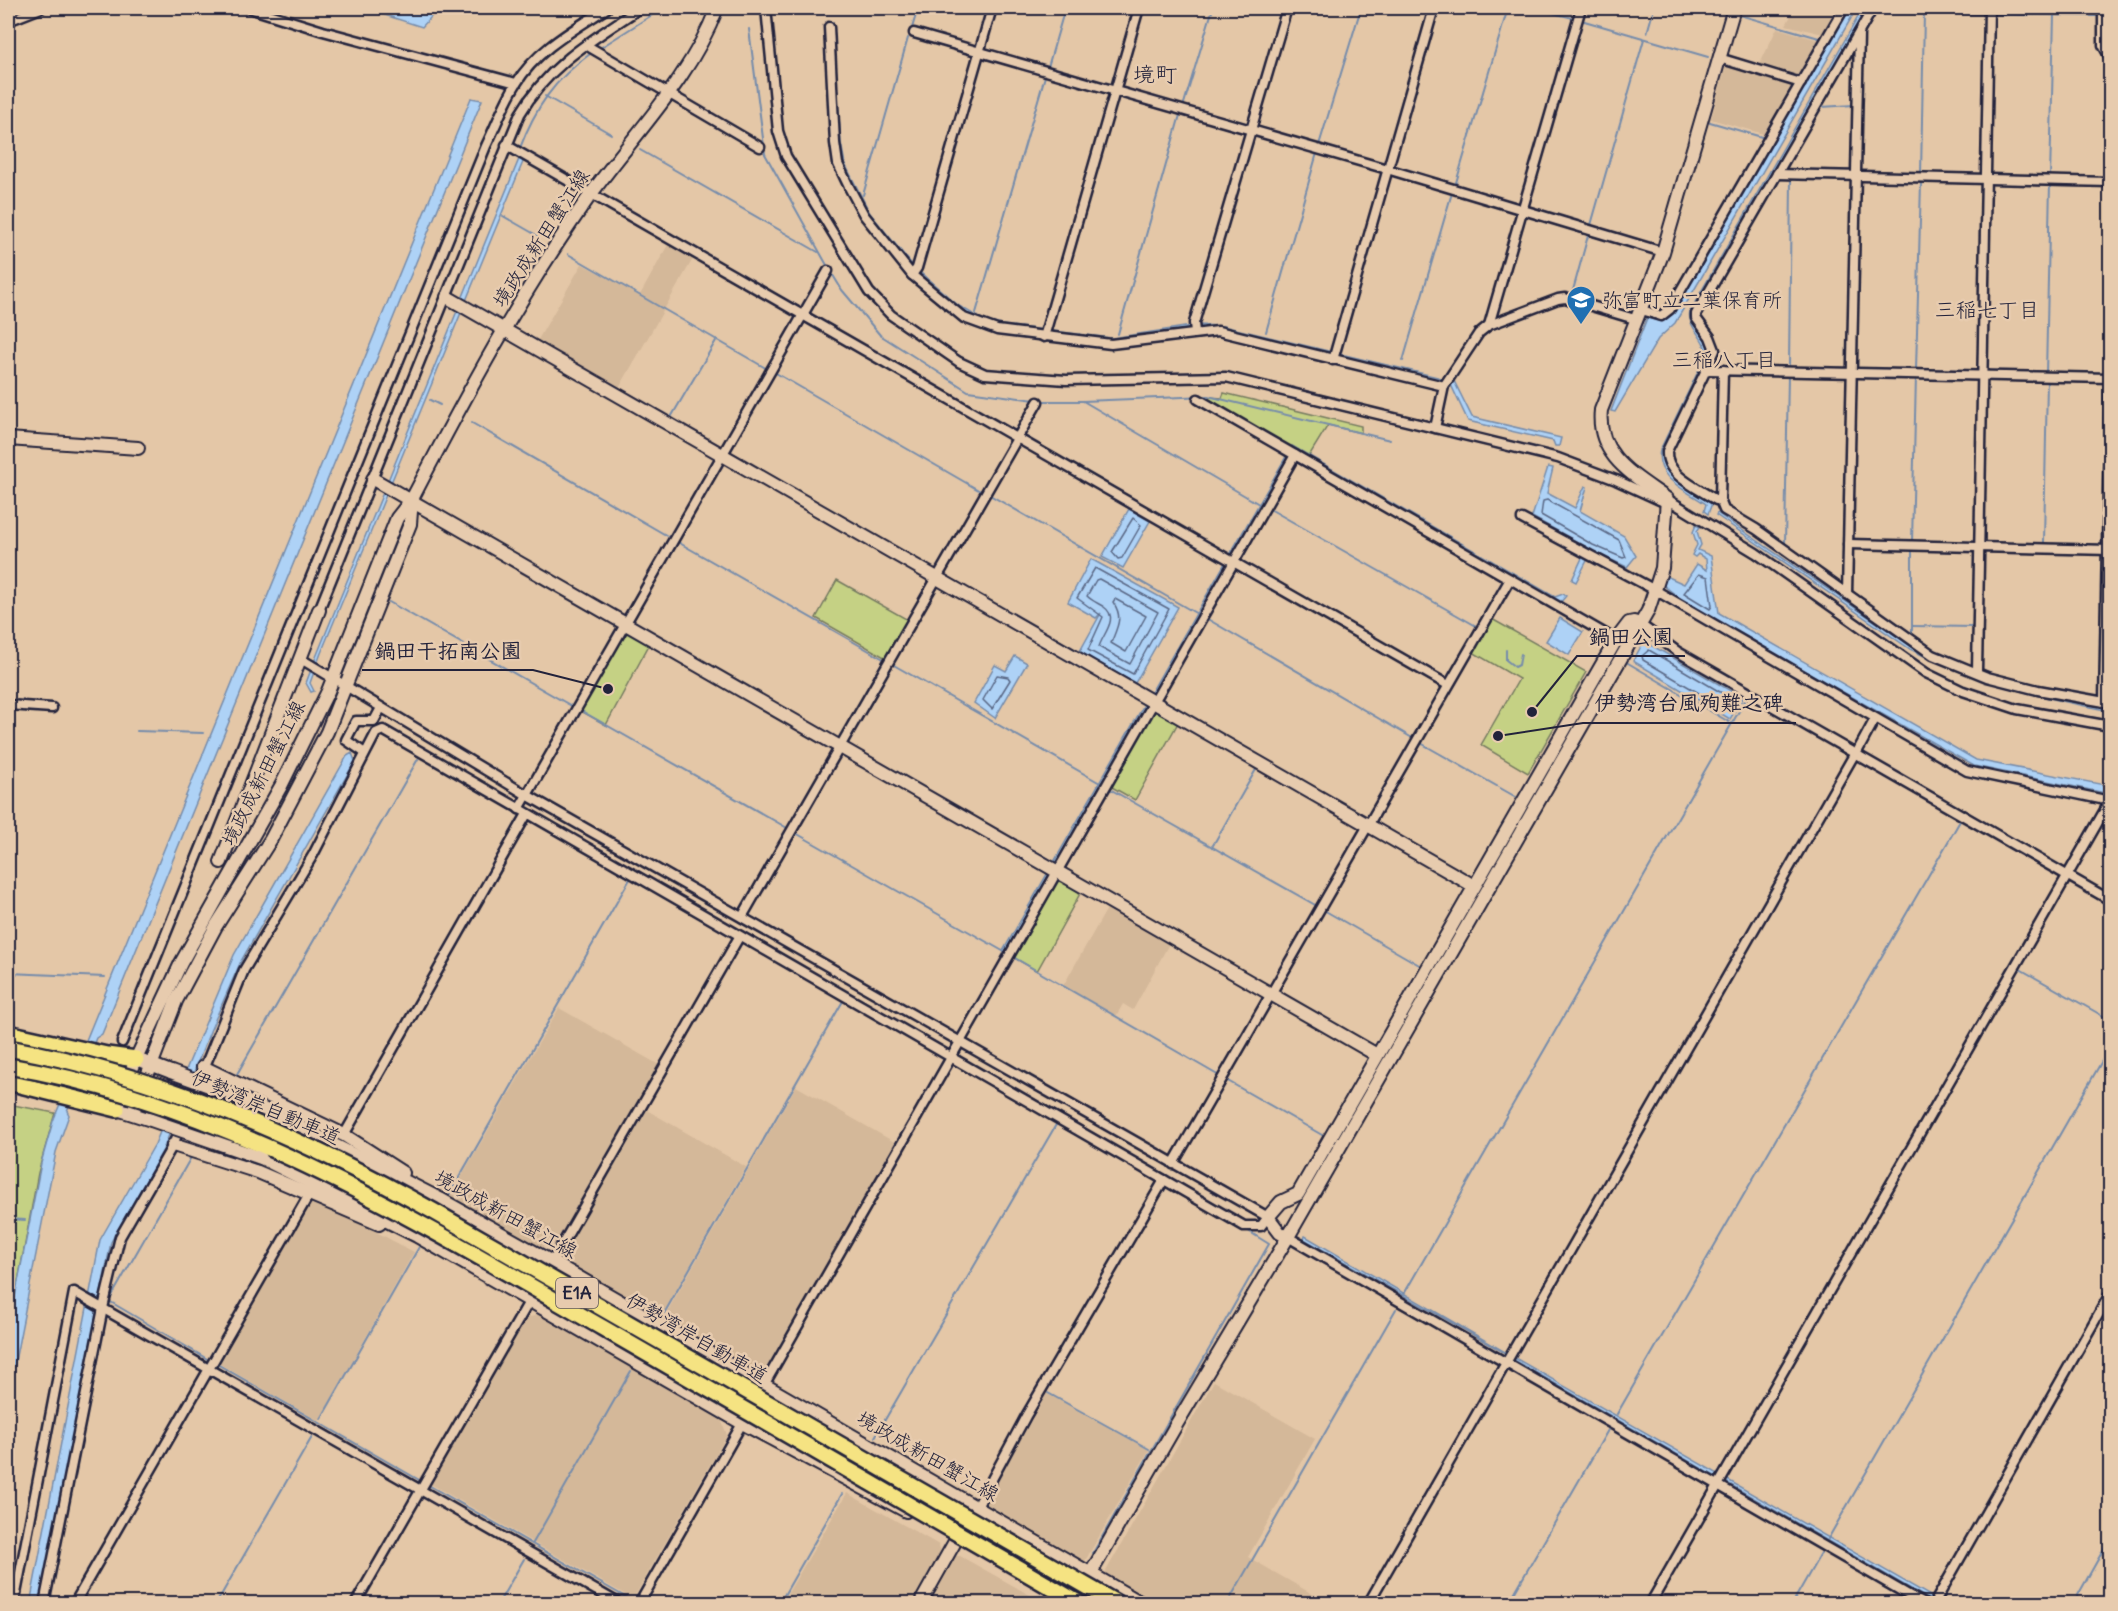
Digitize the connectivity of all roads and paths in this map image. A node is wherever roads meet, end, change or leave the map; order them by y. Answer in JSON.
{"nodes":[{"id":1,"x":41,"y":8,"type":"edge"},
{"id":2,"x":249,"y":8,"type":"edge"},
{"id":3,"x":607,"y":8,"type":"edge"},
{"id":4,"x":640,"y":8,"type":"edge"},
{"id":5,"x":717,"y":8,"type":"edge"},
{"id":6,"x":766,"y":8,"type":"edge"},
{"id":7,"x":992,"y":8,"type":"edge"},
{"id":8,"x":1139,"y":8,"type":"edge"},
{"id":9,"x":1287,"y":8,"type":"edge"},
{"id":10,"x":1434,"y":8,"type":"edge"},
{"id":11,"x":1581,"y":8,"type":"edge"},
{"id":12,"x":1734,"y":8,"type":"edge"},
{"id":13,"x":1844,"y":8,"type":"edge"},
{"id":14,"x":1873,"y":8,"type":"edge"},
{"id":15,"x":1965,"y":8,"type":"edge"},
{"id":16,"x":1989,"y":8,"type":"edge"},
{"id":17,"x":2107,"y":9,"type":"edge"},
{"id":18,"x":8,"y":21,"type":"edge"},
{"id":19,"x":829,"y":27,"type":"dead end"},
{"id":20,"x":914,"y":33,"type":"dead end"},
{"id":21,"x":1859,"y":33,"type":"junction"},
{"id":22,"x":586,"y":45,"type":"junction"},
{"id":23,"x":979,"y":52,"type":"junction"},
{"id":24,"x":1719,"y":58,"type":"junction"},
{"id":25,"x":2110,"y":58,"type":"edge"},
{"id":26,"x":516,"y":83,"type":"junction"},
{"id":27,"x":1801,"y":83,"type":"junction"},
{"id":28,"x":1114,"y":90,"type":"junction"},
{"id":29,"x":669,"y":94,"type":"junction"},
{"id":30,"x":1250,"y":130,"type":"junction"},
{"id":31,"x":506,"y":145,"type":"junction"},
{"id":32,"x":760,"y":147,"type":"dead end"},
{"id":33,"x":1387,"y":169,"type":"junction"},
{"id":34,"x":1777,"y":174,"type":"junction"},
{"id":35,"x":1856,"y":176,"type":"junction"},
{"id":36,"x":1985,"y":178,"type":"junction"},
{"id":37,"x":2110,"y":182,"type":"edge"},
{"id":38,"x":592,"y":193,"type":"junction"},
{"id":39,"x":1522,"y":209,"type":"junction"},
{"id":40,"x":1663,"y":252,"type":"junction"},
{"id":41,"x":828,"y":271,"type":"dead end"},
{"id":42,"x":914,"y":272,"type":"junction"},
{"id":43,"x":450,"y":299,"type":"junction"},
{"id":44,"x":802,"y":315,"type":"junction"},
{"id":45,"x":1640,"y":315,"type":"junction"},
{"id":46,"x":1489,"y":325,"type":"junction"},
{"id":47,"x":504,"y":329,"type":"junction"},
{"id":48,"x":1195,"y":329,"type":"junction"},
{"id":49,"x":1045,"y":333,"type":"junction"},
{"id":50,"x":1334,"y":357,"type":"junction"},
{"id":51,"x":1706,"y":370,"type":"junction"},
{"id":52,"x":1723,"y":370,"type":"junction"},
{"id":53,"x":1852,"y":372,"type":"junction"},
{"id":54,"x":1981,"y":375,"type":"junction"},
{"id":55,"x":2110,"y":378,"type":"edge"},
{"id":56,"x":1446,"y":383,"type":"junction"},
{"id":57,"x":2110,"y":384,"type":"edge"},
{"id":58,"x":1198,"y":399,"type":"dead end"},
{"id":59,"x":1038,"y":402,"type":"dead end"},
{"id":60,"x":1435,"y":428,"type":"junction"},
{"id":61,"x":1018,"y":438,"type":"junction"},
{"id":62,"x":8,"y":439,"type":"edge"},
{"id":63,"x":138,"y":448,"type":"dead end"},
{"id":64,"x":1292,"y":453,"type":"junction"},
{"id":65,"x":721,"y":454,"type":"junction"},
{"id":66,"x":373,"y":479,"type":"junction"},
{"id":67,"x":412,"y":499,"type":"junction"},
{"id":68,"x":1720,"y":500,"type":"junction"},
{"id":69,"x":1667,"y":501,"type":"junction"},
{"id":70,"x":1522,"y":519,"type":"dead end"},
{"id":71,"x":1848,"y":544,"type":"junction"},
{"id":72,"x":1978,"y":548,"type":"junction"},
{"id":73,"x":2109,"y":550,"type":"edge"},
{"id":74,"x":1231,"y":560,"type":"junction"},
{"id":75,"x":936,"y":579,"type":"junction"},
{"id":76,"x":1510,"y":579,"type":"junction"},
{"id":77,"x":1656,"y":587,"type":"junction"},
{"id":78,"x":1846,"y":594,"type":"junction"},
{"id":79,"x":319,"y":610,"type":"joint"},
{"id":80,"x":625,"y":624,"type":"junction"},
{"id":81,"x":1641,"y":625,"type":"junction"},
{"id":82,"x":1616,"y":640,"type":"junction"},
{"id":83,"x":305,"y":660,"type":"junction"},
{"id":84,"x":1977,"y":671,"type":"junction"},
{"id":85,"x":333,"y":678,"type":"junction"},
{"id":86,"x":346,"y":685,"type":"junction"},
{"id":87,"x":1448,"y":685,"type":"junction"},
{"id":88,"x":1151,"y":699,"type":"junction"},
{"id":89,"x":2107,"y":703,"type":"edge"},
{"id":90,"x":8,"y":705,"type":"edge"},
{"id":91,"x":52,"y":708,"type":"dead end"},
{"id":92,"x":381,"y":708,"type":"junction"},
{"id":93,"x":1875,"y":719,"type":"junction"},
{"id":94,"x":2110,"y":726,"type":"edge"},
{"id":95,"x":841,"y":747,"type":"junction"},
{"id":96,"x":365,"y":753,"type":"junction"},
{"id":97,"x":1855,"y":753,"type":"junction"},
{"id":98,"x":527,"y":795,"type":"junction"},
{"id":99,"x":2110,"y":801,"type":"edge"},
{"id":100,"x":519,"y":809,"type":"junction"},
{"id":101,"x":527,"y":814,"type":"junction"},
{"id":102,"x":1368,"y":825,"type":"junction"},
{"id":103,"x":221,"y":862,"type":"dead end"},
{"id":104,"x":1054,"y":868,"type":"junction"},
{"id":105,"x":2067,"y":875,"type":"junction"},
{"id":106,"x":1474,"y":886,"type":"junction"},
{"id":107,"x":2110,"y":900,"type":"edge"},
{"id":108,"x":742,"y":917,"type":"junction"},
{"id":109,"x":739,"y":937,"type":"junction"},
{"id":110,"x":1271,"y":993,"type":"junction"},
{"id":111,"x":8,"y":1033,"type":"edge"},
{"id":112,"x":122,"y":1042,"type":"dead end"},
{"id":113,"x":958,"y":1042,"type":"junction"},
{"id":114,"x":8,"y":1048,"type":"edge"},
{"id":115,"x":1377,"y":1055,"type":"junction"},
{"id":116,"x":952,"y":1058,"type":"junction"},
{"id":117,"x":143,"y":1061,"type":"junction"},
{"id":118,"x":8,"y":1066,"type":"edge"},
{"id":119,"x":203,"y":1067,"type":"junction"},
{"id":120,"x":8,"y":1082,"type":"edge"},
{"id":121,"x":117,"y":1109,"type":"junction"},
{"id":122,"x":132,"y":1114,"type":"junction"},
{"id":123,"x":344,"y":1135,"type":"junction"},
{"id":124,"x":172,"y":1145,"type":"junction"},
{"id":125,"x":1173,"y":1164,"type":"junction"},
{"id":126,"x":1164,"y":1180,"type":"junction"},
{"id":127,"x":310,"y":1193,"type":"junction"},
{"id":128,"x":440,"y":1199,"type":"junction"},
{"id":129,"x":1268,"y":1217,"type":"junction"},
{"id":130,"x":417,"y":1236,"type":"junction"},
{"id":131,"x":1288,"y":1237,"type":"junction"},
{"id":132,"x":552,"y":1262,"type":"junction"},
{"id":133,"x":2110,"y":1294,"type":"edge"},
{"id":134,"x":530,"y":1300,"type":"junction"},
{"id":135,"x":102,"y":1307,"type":"junction"},
{"id":136,"x":1506,"y":1362,"type":"junction"},
{"id":137,"x":210,"y":1368,"type":"junction"},
{"id":138,"x":764,"y":1385,"type":"junction"},
{"id":139,"x":742,"y":1423,"type":"junction"},
{"id":140,"x":1719,"y":1485,"type":"junction"},
{"id":141,"x":421,"y":1488,"type":"junction"},
{"id":142,"x":977,"y":1507,"type":"junction"},
{"id":143,"x":957,"y":1538,"type":"junction"},
{"id":144,"x":1092,"y":1572,"type":"junction"},
{"id":145,"x":14,"y":1604,"type":"edge"},
{"id":146,"x":44,"y":1604,"type":"edge"},
{"id":147,"x":74,"y":1604,"type":"edge"},
{"id":148,"x":355,"y":1604,"type":"edge"},
{"id":149,"x":620,"y":1604,"type":"edge"},
{"id":150,"x":639,"y":1604,"type":"edge"},
{"id":151,"x":920,"y":1604,"type":"edge"},
{"id":152,"x":1073,"y":1604,"type":"edge"},
{"id":153,"x":1080,"y":1604,"type":"edge"},
{"id":154,"x":1118,"y":1604,"type":"edge"},
{"id":155,"x":1143,"y":1604,"type":"edge"},
{"id":156,"x":1368,"y":1604,"type":"edge"},
{"id":157,"x":1650,"y":1604,"type":"edge"},
{"id":158,"x":1924,"y":1604,"type":"edge"},
{"id":159,"x":1934,"y":1604,"type":"edge"}],
"edges":[{"from":1,"to":18,"type":"street"},
{"from":2,"to":26,"type":"street"},
{"from":3,"to":26,"type":"street"},
{"from":4,"to":22,"type":"street"},
{"from":5,"to":29,"type":"street","name":"境政成新田蟹江線"},
{"from":6,"to":60,"type":"street"},
{"from":7,"to":23,"type":"street"},
{"from":8,"to":28,"type":"street"},
{"from":9,"to":30,"type":"street"},
{"from":10,"to":33,"type":"street"},
{"from":11,"to":39,"type":"street"},
{"from":12,"to":24,"type":"street"},
{"from":13,"to":27,"type":"street"},
{"from":14,"to":21,"type":"street"},
{"from":15,"to":16,"type":"street"},
{"from":16,"to":17,"type":"street"},
{"from":16,"to":36,"type":"street"},
{"from":17,"to":25,"type":"street"},
{"from":19,"to":42,"type":"street"},
{"from":20,"to":23,"type":"street"},
{"from":21,"to":34,"type":"street"},
{"from":21,"to":35,"type":"street"},
{"from":22,"to":29,"type":"street"},
{"from":22,"to":31,"type":"street"},
{"from":23,"to":28,"type":"street"},
{"from":23,"to":42,"type":"street"},
{"from":24,"to":27,"type":"street"},
{"from":24,"to":40,"type":"street"},
{"from":26,"to":112,"type":"street"},
{"from":27,"to":45,"type":"street"},
{"from":28,"to":30,"type":"street"},
{"from":28,"to":49,"type":"street"},
{"from":29,"to":32,"type":"street"},
{"from":29,"to":38,"type":"street","name":"境政成新田蟹江線"},
{"from":30,"to":33,"type":"street"},
{"from":30,"to":48,"type":"street"},
{"from":31,"to":38,"type":"street"},
{"from":31,"to":43,"type":"street"},
{"from":33,"to":39,"type":"street"},
{"from":33,"to":50,"type":"street"},
{"from":34,"to":35,"type":"street"},
{"from":34,"to":51,"type":"street"},
{"from":35,"to":36,"type":"street"},
{"from":35,"to":53,"type":"street"},
{"from":36,"to":37,"type":"street"},
{"from":36,"to":54,"type":"street"},
{"from":38,"to":44,"type":"street"},
{"from":38,"to":47,"type":"street","name":"境政成新田蟹江線"},
{"from":39,"to":40,"type":"street"},
{"from":39,"to":46,"type":"street"},
{"from":40,"to":45,"type":"street"},
{"from":41,"to":44,"type":"street"},
{"from":42,"to":49,"type":"street"},
{"from":43,"to":47,"type":"street"},
{"from":43,"to":66,"type":"street"},
{"from":44,"to":61,"type":"street"},
{"from":44,"to":65,"type":"street"},
{"from":45,"to":46,"type":"street"},
{"from":45,"to":69,"type":"street"},
{"from":46,"to":56,"type":"street"},
{"from":47,"to":65,"type":"street"},
{"from":47,"to":67,"type":"street","name":"境政成新田蟹江線"},
{"from":48,"to":49,"type":"street"},
{"from":48,"to":50,"type":"street"},
{"from":50,"to":56,"type":"street"},
{"from":51,"to":52,"type":"street"},
{"from":51,"to":68,"type":"street"},
{"from":52,"to":53,"type":"street"},
{"from":52,"to":68,"type":"street"},
{"from":53,"to":54,"type":"street"},
{"from":53,"to":71,"type":"street"},
{"from":54,"to":55,"type":"street"},
{"from":54,"to":72,"type":"street"},
{"from":56,"to":60,"type":"street"},
{"from":57,"to":73,"type":"street"},
{"from":58,"to":64,"type":"street"},
{"from":59,"to":61,"type":"street"},
{"from":60,"to":69,"type":"street"},
{"from":61,"to":74,"type":"street"},
{"from":61,"to":75,"type":"street"},
{"from":62,"to":63,"type":"street"},
{"from":64,"to":74,"type":"street"},
{"from":64,"to":76,"type":"street"},
{"from":65,"to":75,"type":"street"},
{"from":65,"to":80,"type":"street"},
{"from":66,"to":67,"type":"street"},
{"from":66,"to":79,"type":"street"},
{"from":67,"to":80,"type":"street"},
{"from":67,"to":85,"type":"street","name":"境政成新田蟹江線"},
{"from":67,"to":86,"type":"street","name":"境政成新田蟹江線"},
{"from":68,"to":78,"type":"street"},
{"from":69,"to":77,"type":"street"},
{"from":69,"to":94,"type":"street"},
{"from":70,"to":77,"type":"street"},
{"from":71,"to":72,"type":"street"},
{"from":71,"to":78,"type":"street"},
{"from":72,"to":73,"type":"street"},
{"from":72,"to":84,"type":"street"},
{"from":73,"to":89,"type":"street"},
{"from":74,"to":87,"type":"street"},
{"from":74,"to":88,"type":"street"},
{"from":75,"to":88,"type":"street"},
{"from":75,"to":95,"type":"street"},
{"from":76,"to":82,"type":"street"},
{"from":76,"to":87,"type":"street"},
{"from":77,"to":81,"type":"street"},
{"from":77,"to":93,"type":"street"},
{"from":78,"to":84,"type":"street"},
{"from":79,"to":83,"type":"street"},
{"from":80,"to":95,"type":"street"},
{"from":80,"to":98,"type":"street"},
{"from":81,"to":82,"type":"street"},
{"from":81,"to":97,"type":"street"},
{"from":81,"to":131,"type":"street"},
{"from":82,"to":106,"type":"street"},
{"from":83,"to":85,"type":"street"},
{"from":83,"to":103,"type":"street"},
{"from":84,"to":89,"type":"street"},
{"from":85,"to":86,"type":"street"},
{"from":85,"to":117,"type":"street","name":"境政成新田蟹江線"},
{"from":86,"to":92,"type":"street"},
{"from":86,"to":117,"type":"street","name":"境政成新田蟹江線"},
{"from":87,"to":102,"type":"street"},
{"from":88,"to":102,"type":"street"},
{"from":88,"to":104,"type":"street"},
{"from":90,"to":91,"type":"street"},
{"from":92,"to":96,"type":"street"},
{"from":92,"to":98,"type":"street"},
{"from":93,"to":97,"type":"street"},
{"from":93,"to":99,"type":"street"},
{"from":95,"to":104,"type":"street"},
{"from":95,"to":108,"type":"street"},
{"from":96,"to":100,"type":"street"},
{"from":96,"to":119,"type":"street"},
{"from":97,"to":105,"type":"street"},
{"from":97,"to":136,"type":"street"},
{"from":98,"to":100,"type":"street"},
{"from":98,"to":108,"type":"street"},
{"from":99,"to":105,"type":"street"},
{"from":100,"to":101,"type":"street"},
{"from":101,"to":109,"type":"street"},
{"from":101,"to":123,"type":"street"},
{"from":102,"to":106,"type":"street"},
{"from":102,"to":110,"type":"street"},
{"from":104,"to":110,"type":"street"},
{"from":104,"to":113,"type":"street"},
{"from":105,"to":107,"type":"street"},
{"from":105,"to":140,"type":"street"},
{"from":106,"to":115,"type":"street"},
{"from":108,"to":113,"type":"street"},
{"from":109,"to":116,"type":"street"},
{"from":109,"to":132,"type":"street"},
{"from":110,"to":115,"type":"street"},
{"from":110,"to":125,"type":"street"},
{"from":111,"to":117,"type":"highway"},
{"from":113,"to":116,"type":"street"},
{"from":113,"to":125,"type":"street"},
{"from":114,"to":154,"type":"highway","name":"伊勢湾岸自動車道","number":"E1A","bridge":true},
{"from":115,"to":129,"type":"street"},
{"from":116,"to":126,"type":"street"},
{"from":116,"to":138,"type":"street"},
{"from":117,"to":121,"type":"street","name":"境政成新田蟹江線"},
{"from":117,"to":122,"type":"street","name":"境政成新田蟹江線"},
{"from":117,"to":128,"type":"street","name":"境政成新田蟹江線","bridge":true},
{"from":118,"to":153,"type":"highway","name":"伊勢湾岸自動車道","number":"E1A","bridge":true},
{"from":119,"to":123,"type":"street"},
{"from":119,"to":124,"type":"street"},
{"from":120,"to":121,"type":"highway"},
{"from":121,"to":122,"type":"street"},
{"from":122,"to":130,"type":"street","bridge":true},
{"from":123,"to":128,"type":"street"},
{"from":124,"to":127,"type":"street"},
{"from":124,"to":135,"type":"street"},
{"from":125,"to":129,"type":"street"},
{"from":126,"to":129,"type":"street"},
{"from":126,"to":142,"type":"street"},
{"from":127,"to":130,"type":"street"},
{"from":127,"to":137,"type":"street"},
{"from":128,"to":132,"type":"street","name":"境政成新田蟹江線"},
{"from":129,"to":131,"type":"street"},
{"from":130,"to":134,"type":"street"},
{"from":131,"to":136,"type":"street"},
{"from":131,"to":144,"type":"street"},
{"from":132,"to":138,"type":"street","name":"境政成新田蟹江線"},
{"from":133,"to":159,"type":"street"},
{"from":134,"to":139,"type":"street"},
{"from":134,"to":141,"type":"street"},
{"from":135,"to":137,"type":"street"},
{"from":135,"to":145,"type":"street"},
{"from":135,"to":146,"type":"street"},
{"from":136,"to":140,"type":"street"},
{"from":136,"to":156,"type":"street"},
{"from":137,"to":141,"type":"street"},
{"from":137,"to":147,"type":"street"},
{"from":138,"to":139,"type":"street"},
{"from":138,"to":142,"type":"street","name":"境政成新田蟹江線"},
{"from":139,"to":143,"type":"street"},
{"from":139,"to":150,"type":"street"},
{"from":140,"to":157,"type":"street"},
{"from":140,"to":158,"type":"street"},
{"from":141,"to":148,"type":"street"},
{"from":141,"to":149,"type":"street"},
{"from":142,"to":144,"type":"street","name":"境政成新田蟹江線"},
{"from":143,"to":151,"type":"street"},
{"from":143,"to":152,"type":"street"},
{"from":144,"to":152,"type":"street"},
{"from":144,"to":155,"type":"street","name":"境政成新田蟹江線"}]}
